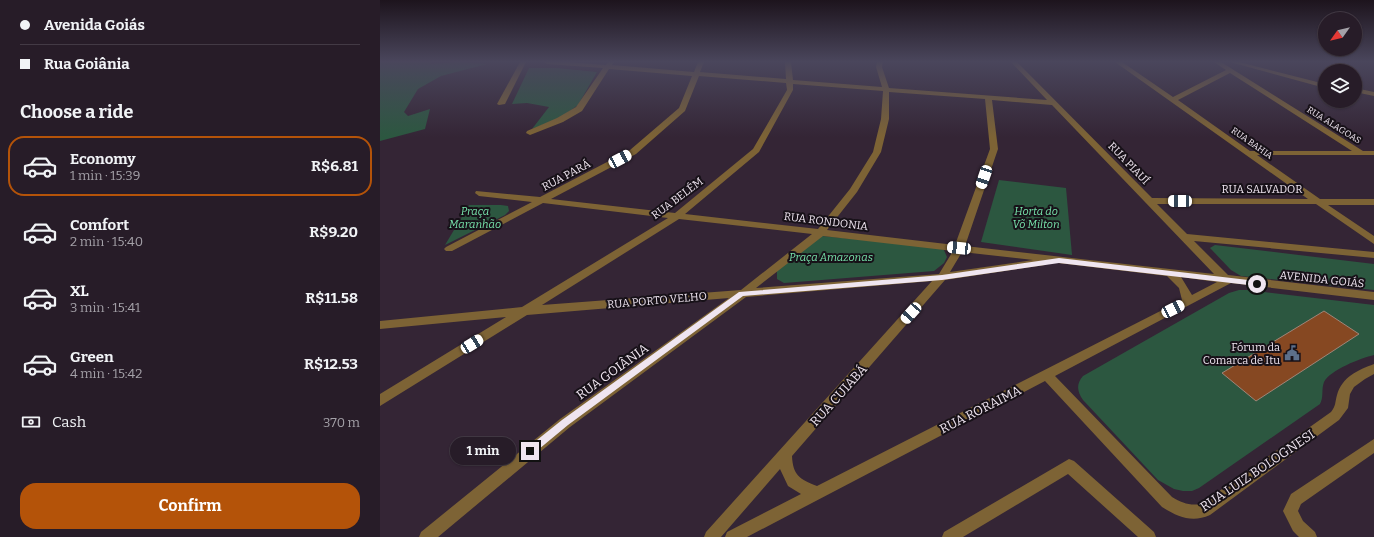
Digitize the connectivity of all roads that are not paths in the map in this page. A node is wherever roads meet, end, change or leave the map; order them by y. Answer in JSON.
{"nodes":[{"id":1,"x":510,"y":87,"type":"edge"},
{"id":2,"x":594,"y":87,"type":"edge"},
{"id":3,"x":691,"y":87,"type":"edge"},
{"id":4,"x":790,"y":87,"type":"edge"},
{"id":5,"x":859,"y":87,"type":"edge"},
{"id":6,"x":1038,"y":87,"type":"edge"},
{"id":7,"x":1154,"y":87,"type":"edge"},
{"id":8,"x":1198,"y":87,"type":"edge"},
{"id":9,"x":1258,"y":87,"type":"edge"},
{"id":10,"x":886,"y":89,"type":"junction"},
{"id":11,"x":1364,"y":94,"type":"joint"},
{"id":12,"x":1374,"y":94,"type":"edge"},
{"id":13,"x":988,"y":98,"type":"junction"},
{"id":14,"x":1374,"y":99,"type":"edge"},
{"id":15,"x":1173,"y":100,"type":"junction"},
{"id":16,"x":1055,"y":103,"type":"junction"},
{"id":17,"x":501,"y":104,"type":"dead end"},
{"id":18,"x":530,"y":133,"type":"dead end"},
{"id":19,"x":1360,"y":152,"type":"junction"},
{"id":20,"x":1248,"y":153,"type":"junction"},
{"id":21,"x":1374,"y":153,"type":"edge"},
{"id":22,"x":479,"y":193,"type":"dead end"},
{"id":23,"x":543,"y":200,"type":"junction"},
{"id":24,"x":1150,"y":201,"type":"junction"},
{"id":25,"x":1318,"y":202,"type":"junction"},
{"id":26,"x":1374,"y":202,"type":"edge"},
{"id":27,"x":678,"y":216,"type":"junction"},
{"id":28,"x":820,"y":233,"type":"junction"},
{"id":29,"x":1185,"y":237,"type":"junction"},
{"id":30,"x":1374,"y":242,"type":"edge"},
{"id":31,"x":959,"y":248,"type":"junction"},
{"id":32,"x":449,"y":249,"type":"dead end"},
{"id":33,"x":1374,"y":255,"type":"edge"},
{"id":34,"x":1059,"y":260,"type":"junction"},
{"id":35,"x":1171,"y":274,"type":"junction"},
{"id":36,"x":942,"y":277,"type":"junction"},
{"id":37,"x":1227,"y":280,"type":"junction"},
{"id":38,"x":742,"y":294,"type":"junction"},
{"id":39,"x":1374,"y":296,"type":"edge"},
{"id":40,"x":1187,"y":302,"type":"junction"},
{"id":41,"x":524,"y":311,"type":"junction"},
{"id":42,"x":380,"y":325,"type":"edge"},
{"id":43,"x":1374,"y":369,"type":"edge"},
{"id":44,"x":1046,"y":374,"type":"junction"},
{"id":45,"x":380,"y":401,"type":"edge"},
{"id":46,"x":1374,"y":445,"type":"edge"},
{"id":47,"x":785,"y":455,"type":"junction"},
{"id":48,"x":817,"y":493,"type":"junction"},
{"id":49,"x":426,"y":537,"type":"edge"},
{"id":50,"x":711,"y":537,"type":"edge"},
{"id":51,"x":732,"y":537,"type":"edge"},
{"id":52,"x":949,"y":537,"type":"edge"},
{"id":53,"x":1149,"y":537,"type":"edge"},
{"id":54,"x":1310,"y":537,"type":"edge"}],
"edges":[{"from":1,"to":17,"type":"street"},
{"from":2,"to":18,"type":"street"},
{"from":3,"to":23,"type":"street","name":"RUA PARÁ"},
{"from":4,"to":27,"type":"street","name":"RUA BELÉM"},
{"from":5,"to":10,"type":"street"},
{"from":6,"to":16,"type":"street","name":"RUA PIAUÍ"},
{"from":7,"to":15,"type":"street","name":"RUA BAHIA"},
{"from":8,"to":15,"type":"street"},
{"from":9,"to":19,"type":"street","name":"RUA ALAGOAS"},
{"from":10,"to":13,"type":"street"},
{"from":10,"to":28,"type":"street","name":"RUA GOIÂNIA"},
{"from":11,"to":12,"type":"street"},
{"from":11,"to":14,"type":"street"},
{"from":13,"to":16,"type":"street"},
{"from":13,"to":31,"type":"street","name":"RUA CUIABÁ"},
{"from":15,"to":20,"type":"street","name":"RUA BAHIA"},
{"from":16,"to":24,"type":"street","name":"RUA PIAUÍ"},
{"from":19,"to":20,"type":"street"},
{"from":19,"to":21,"type":"street"},
{"from":20,"to":25,"type":"street","name":"RUA BAHIA"},
{"from":22,"to":23,"type":"street","name":"RUA RONDONIA"},
{"from":23,"to":27,"type":"street","name":"RUA RONDONIA"},
{"from":23,"to":32,"type":"street","name":"RUA PARÁ"},
{"from":24,"to":25,"type":"street","name":"RUA SALVADOR"},
{"from":24,"to":29,"type":"street","name":"RUA PIAUÍ"},
{"from":25,"to":26,"type":"street","name":"RUA SALVADOR"},
{"from":25,"to":30,"type":"street","name":"RUA BAHIA"},
{"from":27,"to":28,"type":"street","name":"RUA RONDONIA"},
{"from":27,"to":41,"type":"street","name":"RUA BELÉM"},
{"from":28,"to":31,"type":"street","name":"RUA RONDONIA"},
{"from":28,"to":38,"type":"street","name":"RUA GOIÂNIA"},
{"from":29,"to":33,"type":"street"},
{"from":29,"to":37,"type":"street","name":"RUA PIAUÍ"},
{"from":31,"to":34,"type":"street","name":"RUA RONDONIA"},
{"from":31,"to":36,"type":"street","name":"RUA CUIABÁ"},
{"from":34,"to":35,"type":"street","name":"RUA RONDONIA"},
{"from":34,"to":36,"type":"street","name":"RUA PORTO VELHO"},
{"from":35,"to":37,"type":"street","name":"AVENIDA GOIÁS"},
{"from":35,"to":40,"type":"street"},
{"from":36,"to":38,"type":"street","name":"RUA PORTO VELHO"},
{"from":36,"to":47,"type":"street","name":"RUA CUIABÁ"},
{"from":37,"to":39,"type":"street","name":"AVENIDA GOIÁS"},
{"from":37,"to":40,"type":"street","name":"RUA RORAIMA"},
{"from":38,"to":41,"type":"street","name":"RUA PORTO VELHO"},
{"from":38,"to":49,"type":"street","name":"RUA GOIÂNIA"},
{"from":40,"to":44,"type":"street","name":"RUA RORAIMA"},
{"from":41,"to":42,"type":"street","name":"RUA PORTO VELHO"},
{"from":41,"to":45,"type":"street","name":"RUA BELÉM"},
{"from":43,"to":44,"type":"street","name":"RUA LUIZ BOLOGNESI"},
{"from":44,"to":48,"type":"street","name":"RUA RORAIMA"},
{"from":46,"to":54,"type":"street"},
{"from":47,"to":48,"type":"street"},
{"from":47,"to":50,"type":"street","name":"RUA CUIABÁ"},
{"from":48,"to":51,"type":"street","name":"RUA RORAIMA"},
{"from":52,"to":53,"type":"street"}]}
